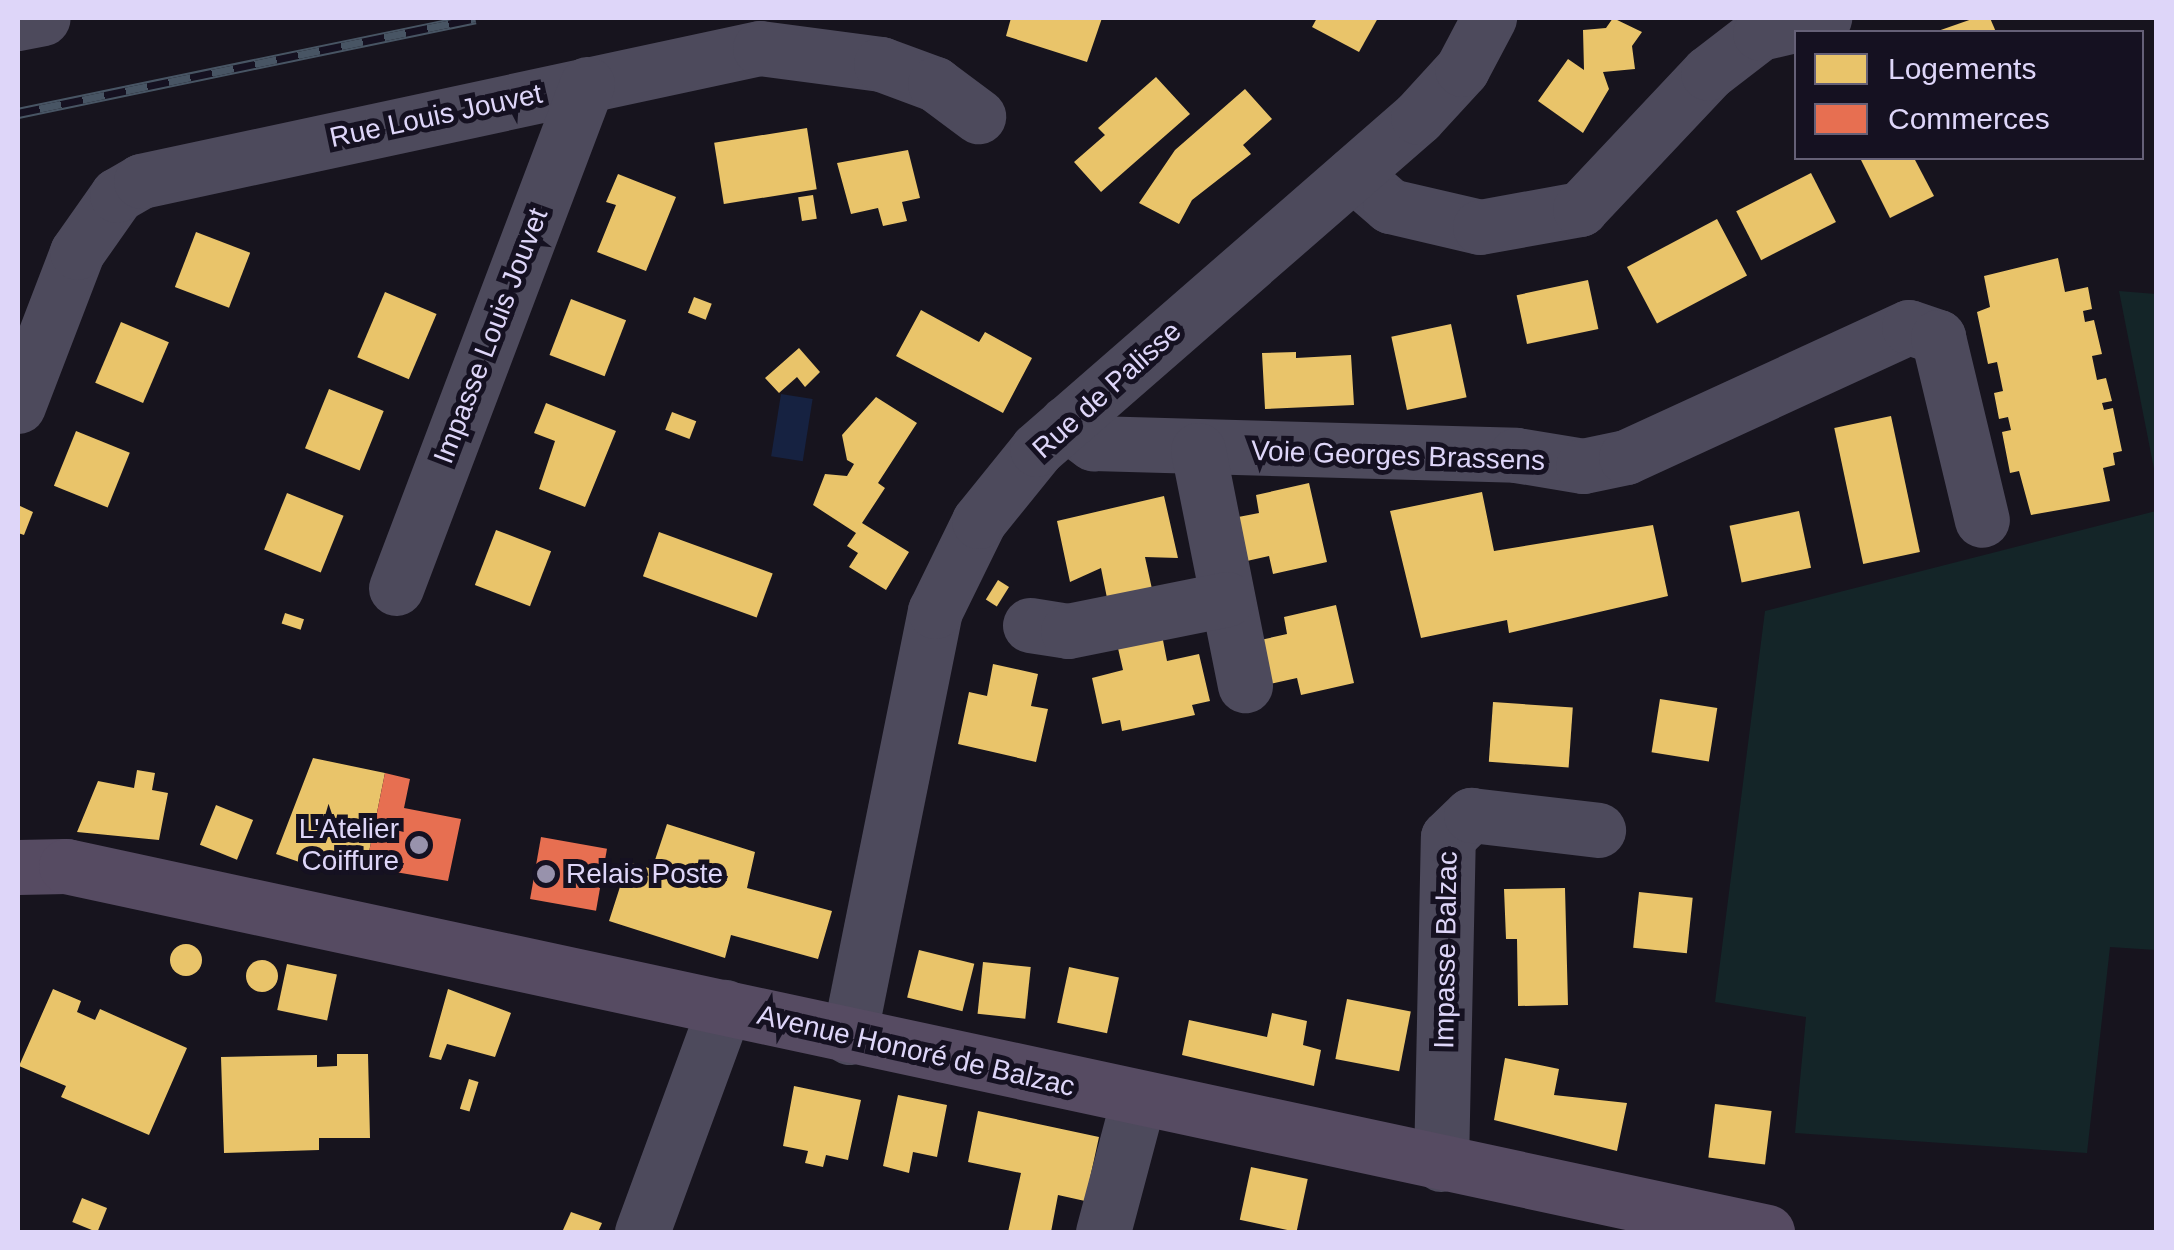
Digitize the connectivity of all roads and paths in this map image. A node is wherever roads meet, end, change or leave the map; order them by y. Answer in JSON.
{"nodes":[{"id":1,"x":43,"y":18,"type":"edge"},
{"id":2,"x":1489,"y":18,"type":"edge"},
{"id":3,"x":1824,"y":18,"type":"edge"},
{"id":4,"x":18,"y":23,"type":"edge"},
{"id":5,"x":586,"y":84,"type":"junction"},
{"id":6,"x":978,"y":116,"type":"dead end"},
{"id":7,"x":1353,"y":174,"type":"junction"},
{"id":8,"x":18,"y":406,"type":"edge"},
{"id":9,"x":1066,"y":423,"type":"junction"},
{"id":10,"x":1198,"y":450,"type":"junction"},
{"id":11,"x":1982,"y":520,"type":"dead end"},
{"id":12,"x":396,"y":588,"type":"dead end"},
{"id":13,"x":1227,"y":599,"type":"junction"},
{"id":14,"x":1030,"y":625,"type":"dead end"},
{"id":15,"x":1245,"y":684,"type":"dead end"},
{"id":16,"x":1598,"y":830,"type":"dead end"},
{"id":17,"x":18,"y":840,"type":"edge"},
{"id":18,"x":42,"y":866,"type":"edge"},
{"id":19,"x":725,"y":1008,"type":"junction"},
{"id":20,"x":849,"y":1037,"type":"junction"},
{"id":21,"x":1138,"y":1100,"type":"junction"},
{"id":22,"x":1441,"y":1164,"type":"junction"},
{"id":23,"x":642,"y":1232,"type":"edge"},
{"id":24,"x":1103,"y":1232,"type":"edge"},
{"id":25,"x":1767,"y":1232,"type":"edge"}],
"edges":[{"from":1,"to":4,"type":"street"},
{"from":2,"to":7,"type":"street","name":"Rue de Palisse"},
{"from":3,"to":7,"type":"street"},
{"from":5,"to":6,"type":"street","name":"Rue Louis Jouvet"},
{"from":5,"to":8,"type":"street","name":"Rue Louis Jouvet"},
{"from":5,"to":12,"type":"street","name":"Impasse Louis Jouvet"},
{"from":7,"to":9,"type":"street","name":"Rue de Palisse"},
{"from":9,"to":10,"type":"street","name":"Voie Georges Brassens"},
{"from":9,"to":20,"type":"street","name":"Rue de Palisse"},
{"from":10,"to":11,"type":"street","name":"Voie Georges Brassens"},
{"from":10,"to":13,"type":"street"},
{"from":13,"to":14,"type":"street"},
{"from":13,"to":15,"type":"street"},
{"from":16,"to":22,"type":"street","name":"Impasse Balzac"},
{"from":17,"to":18,"type":"main road","name":"Avenue Honoré de Balzac"},
{"from":18,"to":19,"type":"main road","name":"Avenue Honoré de Balzac"},
{"from":19,"to":20,"type":"main road","name":"Avenue Honoré de Balzac"},
{"from":19,"to":23,"type":"street"},
{"from":20,"to":21,"type":"main road","name":"Avenue Honoré de Balzac"},
{"from":21,"to":22,"type":"main road","name":"Avenue Honoré de Balzac"},
{"from":21,"to":24,"type":"street"},
{"from":22,"to":25,"type":"main road","name":"Avenue Honoré de Balzac"}]}
